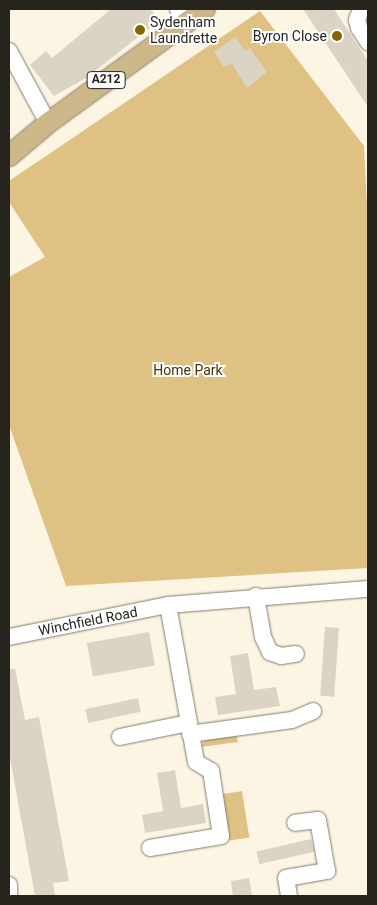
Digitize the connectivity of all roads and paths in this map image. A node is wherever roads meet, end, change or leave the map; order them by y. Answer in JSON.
{"nodes":[{"id":1,"x":205,"y":9,"type":"edge"},
{"id":2,"x":362,"y":9,"type":"edge"},
{"id":3,"x":181,"y":16,"type":"edge"},
{"id":4,"x":368,"y":42,"type":"edge"},
{"id":5,"x":9,"y":51,"type":"edge"},
{"id":6,"x":48,"y":123,"type":"junction"},
{"id":7,"x":9,"y":156,"type":"edge"},
{"id":8,"x":368,"y":588,"type":"edge"},
{"id":9,"x":256,"y":596,"type":"junction"},
{"id":10,"x":168,"y":605,"type":"junction"},
{"id":11,"x":9,"y":637,"type":"edge"},
{"id":12,"x":296,"y":654,"type":"dead end"},
{"id":13,"x":313,"y":711,"type":"dead end"},
{"id":14,"x":189,"y":729,"type":"junction"},
{"id":15,"x":120,"y":737,"type":"dead end"},
{"id":16,"x":295,"y":823,"type":"dead end"},
{"id":17,"x":150,"y":848,"type":"dead end"},
{"id":18,"x":9,"y":885,"type":"edge"},
{"id":19,"x":9,"y":896,"type":"edge"},
{"id":20,"x":289,"y":896,"type":"edge"}],
"edges":[{"from":1,"to":3,"type":"main road","number":"A212"},
{"from":2,"to":4,"type":"street"},
{"from":3,"to":6,"type":"main road","number":"A212"},
{"from":5,"to":6,"type":"street"},
{"from":6,"to":7,"type":"main road","number":"A212"},
{"from":8,"to":9,"type":"street","name":"Winchfield Road"},
{"from":9,"to":10,"type":"street","name":"Winchfield Road"},
{"from":9,"to":12,"type":"street"},
{"from":10,"to":11,"type":"street","name":"Winchfield Road"},
{"from":10,"to":14,"type":"street"},
{"from":13,"to":14,"type":"street"},
{"from":14,"to":15,"type":"street"},
{"from":14,"to":17,"type":"street"},
{"from":16,"to":20,"type":"street"},
{"from":18,"to":19,"type":"street"}]}
